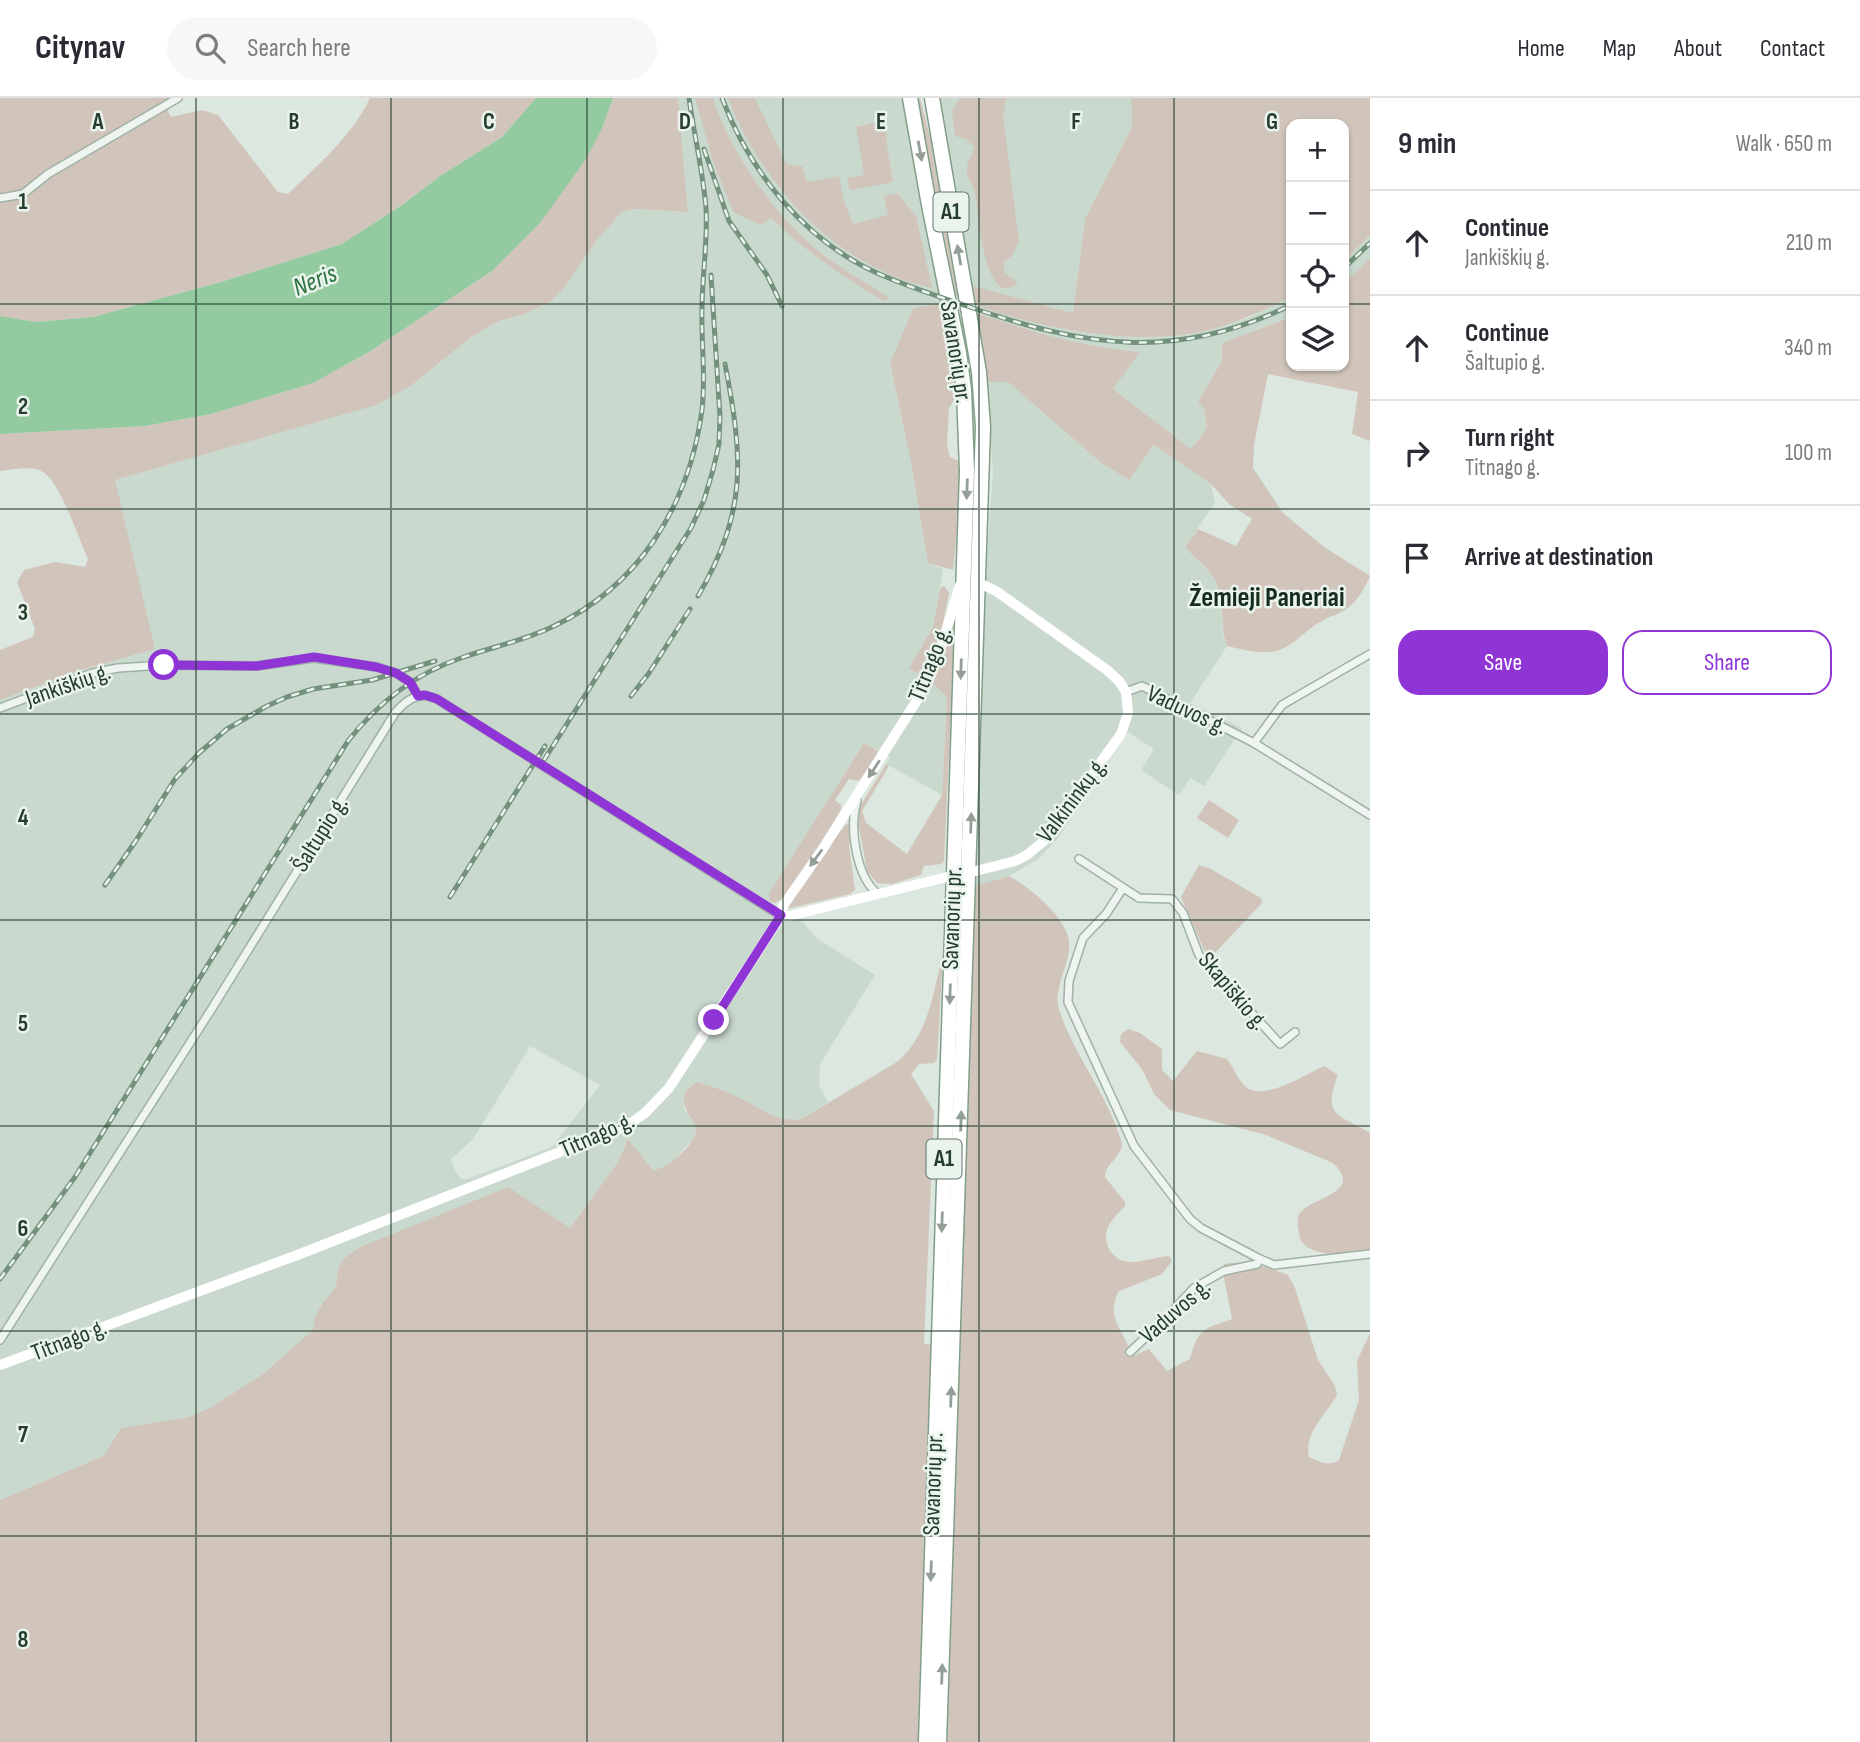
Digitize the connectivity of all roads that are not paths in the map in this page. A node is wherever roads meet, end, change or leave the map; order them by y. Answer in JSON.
{"nodes":[{"id":1,"x":178,"y":98,"type":"edge"},
{"id":2,"x":910,"y":98,"type":"edge"},
{"id":3,"x":932,"y":98,"type":"edge"},
{"id":4,"x":0,"y":198,"type":"edge"},
{"id":5,"x":964,"y":576,"type":"junction"},
{"id":6,"x":979,"y":583,"type":"junction"},
{"id":7,"x":1370,"y":654,"type":"edge"},
{"id":8,"x":1126,"y":692,"type":"junction"},
{"id":9,"x":418,"y":696,"type":"junction"},
{"id":10,"x":0,"y":708,"type":"edge"},
{"id":11,"x":1254,"y":743,"type":"junction"},
{"id":12,"x":859,"y":792,"type":"junction"},
{"id":13,"x":1370,"y":815,"type":"edge"},
{"id":14,"x":1079,"y":859,"type":"dead end"},
{"id":15,"x":976,"y":871,"type":"dead end"},
{"id":16,"x":947,"y":877,"type":"dead end"},
{"id":17,"x":1123,"y":888,"type":"junction"},
{"id":18,"x":878,"y":894,"type":"junction"},
{"id":19,"x":781,"y":915,"type":"junction"},
{"id":20,"x":1295,"y":1032,"type":"dead end"},
{"id":21,"x":1370,"y":1254,"type":"edge"},
{"id":22,"x":1260,"y":1259,"type":"junction"},
{"id":23,"x":0,"y":1340,"type":"edge"},
{"id":24,"x":1130,"y":1352,"type":"dead end"},
{"id":25,"x":0,"y":1365,"type":"edge"},
{"id":26,"x":926,"y":1742,"type":"edge"},
{"id":27,"x":939,"y":1742,"type":"edge"}],
"edges":[{"from":1,"to":4,"type":"street"},
{"from":2,"to":5,"type":"highway","name":"Savanorių pr.","number":"A1","one_way":true},
{"from":6,"to":3,"type":"highway","name":"Savanorių pr.","number":"A1","one_way":true},
{"from":5,"to":12,"type":"street","name":"Titnago g.","one_way":true},
{"from":5,"to":26,"type":"highway","name":"Savanorių pr.","number":"A1","one_way":true},
{"from":6,"to":8,"type":"street","name":"Vaduvos g."},
{"from":27,"to":6,"type":"highway","name":"Savanorių pr.","number":"A1","one_way":true},
{"from":7,"to":11,"type":"street"},
{"from":8,"to":11,"type":"street","name":"Vaduvos g."},
{"from":8,"to":15,"type":"street","name":"Valkininkų g."},
{"from":9,"to":10,"type":"street","name":"Jankiškių g."},
{"from":9,"to":19,"type":"street"},
{"from":9,"to":23,"type":"street","name":"Šaltupio g."},
{"from":11,"to":13,"type":"street","name":"Vaduvos g."},
{"from":12,"to":18,"type":"street"},
{"from":12,"to":19,"type":"street","name":"Titnago g.","one_way":true},
{"from":14,"to":17,"type":"street","name":"Skapiškio g."},
{"from":16,"to":18,"type":"street"},
{"from":17,"to":20,"type":"street","name":"Skapiškio g."},
{"from":17,"to":22,"type":"street","name":"Vaduvos g."},
{"from":18,"to":19,"type":"street"},
{"from":19,"to":25,"type":"street","name":"Titnago g."},
{"from":21,"to":22,"type":"street","name":"Vaduvos g."},
{"from":22,"to":24,"type":"street","name":"Vaduvos g."}]}
